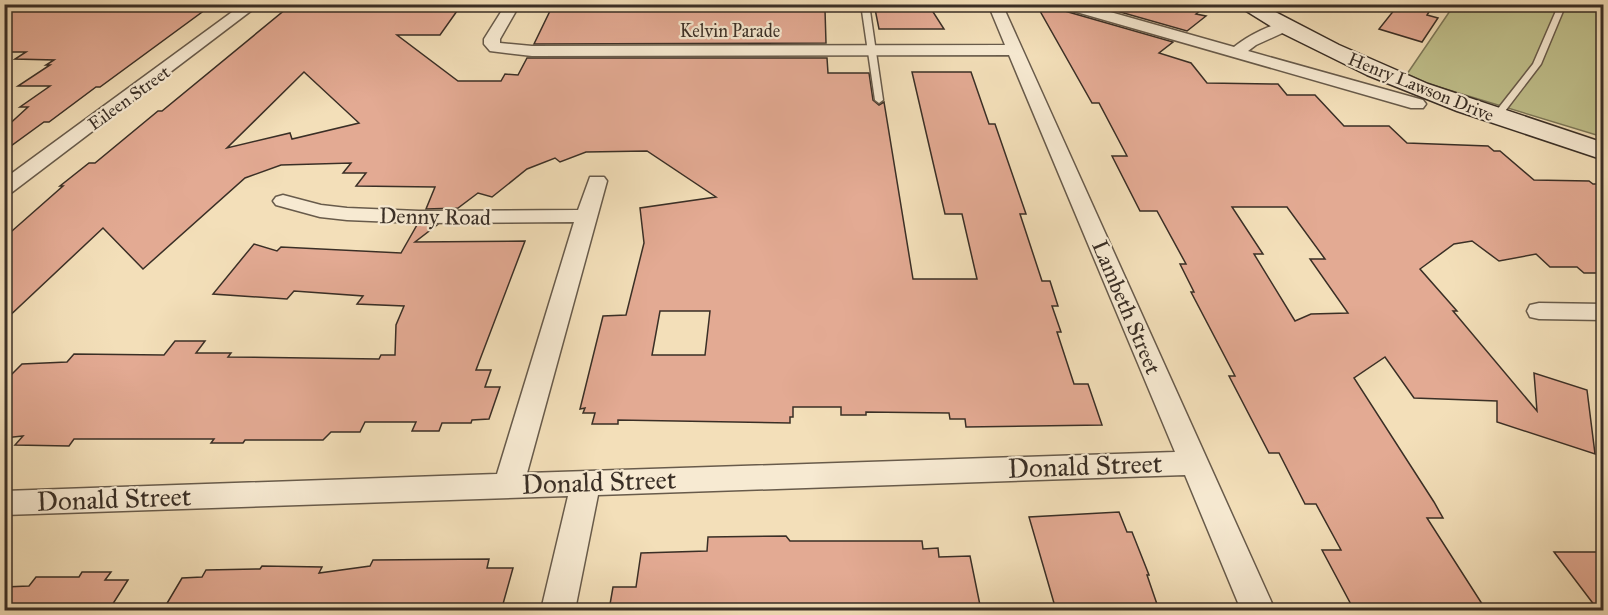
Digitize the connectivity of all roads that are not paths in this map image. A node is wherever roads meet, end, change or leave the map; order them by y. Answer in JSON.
{"nodes":[{"id":1,"x":253,"y":4,"type":"edge"},
{"id":2,"x":513,"y":4,"type":"edge"},
{"id":3,"x":865,"y":4,"type":"edge"},
{"id":4,"x":995,"y":4,"type":"edge"},
{"id":5,"x":1064,"y":4,"type":"edge"},
{"id":6,"x":1245,"y":4,"type":"edge"},
{"id":7,"x":1563,"y":4,"type":"edge"},
{"id":8,"x":1284,"y":27,"type":"junction"},
{"id":9,"x":872,"y":50,"type":"junction"},
{"id":10,"x":1015,"y":50,"type":"junction"},
{"id":11,"x":1238,"y":52,"type":"junction"},
{"id":12,"x":879,"y":100,"type":"dead end"},
{"id":13,"x":1417,"y":104,"type":"dead end"},
{"id":14,"x":1496,"y":117,"type":"junction"},
{"id":15,"x":1604,"y":152,"type":"edge"},
{"id":16,"x":597,"y":181,"type":"dead end"},
{"id":17,"x":4,"y":189,"type":"edge"},
{"id":18,"x":284,"y":201,"type":"dead end"},
{"id":19,"x":588,"y":216,"type":"junction"},
{"id":20,"x":1539,"y":311,"type":"dead end"},
{"id":21,"x":1604,"y":312,"type":"edge"},
{"id":22,"x":1194,"y":463,"type":"junction"},
{"id":23,"x":586,"y":483,"type":"junction"},
{"id":24,"x":509,"y":485,"type":"junction"},
{"id":25,"x":4,"y":503,"type":"edge"},
{"id":26,"x":558,"y":610,"type":"edge"},
{"id":27,"x":1258,"y":610,"type":"edge"}],
"edges":[{"from":1,"to":17,"type":"street","name":"Eileen Street"},
{"from":2,"to":9,"type":"street","name":"Kelvin Parade"},
{"from":3,"to":9,"type":"lane"},
{"from":4,"to":10,"type":"street","name":"Lambeth Street"},
{"from":5,"to":11,"type":"street"},
{"from":6,"to":8,"type":"main road","name":"Henry Lawson Drive"},
{"from":7,"to":14,"type":"lane"},
{"from":8,"to":11,"type":"street"},
{"from":8,"to":14,"type":"main road","name":"Henry Lawson Drive"},
{"from":9,"to":10,"type":"street","name":"Kelvin Parade"},
{"from":9,"to":12,"type":"lane"},
{"from":10,"to":22,"type":"street","name":"Lambeth Street"},
{"from":11,"to":13,"type":"street"},
{"from":14,"to":15,"type":"main road","name":"Henry Lawson Drive"},
{"from":16,"to":19,"type":"street"},
{"from":18,"to":19,"type":"street","name":"Denny Road"},
{"from":19,"to":24,"type":"street"},
{"from":20,"to":21,"type":"street"},
{"from":22,"to":23,"type":"street","name":"Donald Street"},
{"from":22,"to":27,"type":"street","name":"Lambeth Street"},
{"from":23,"to":24,"type":"street","name":"Donald Street"},
{"from":23,"to":26,"type":"street"},
{"from":24,"to":25,"type":"street","name":"Donald Street"}]}
